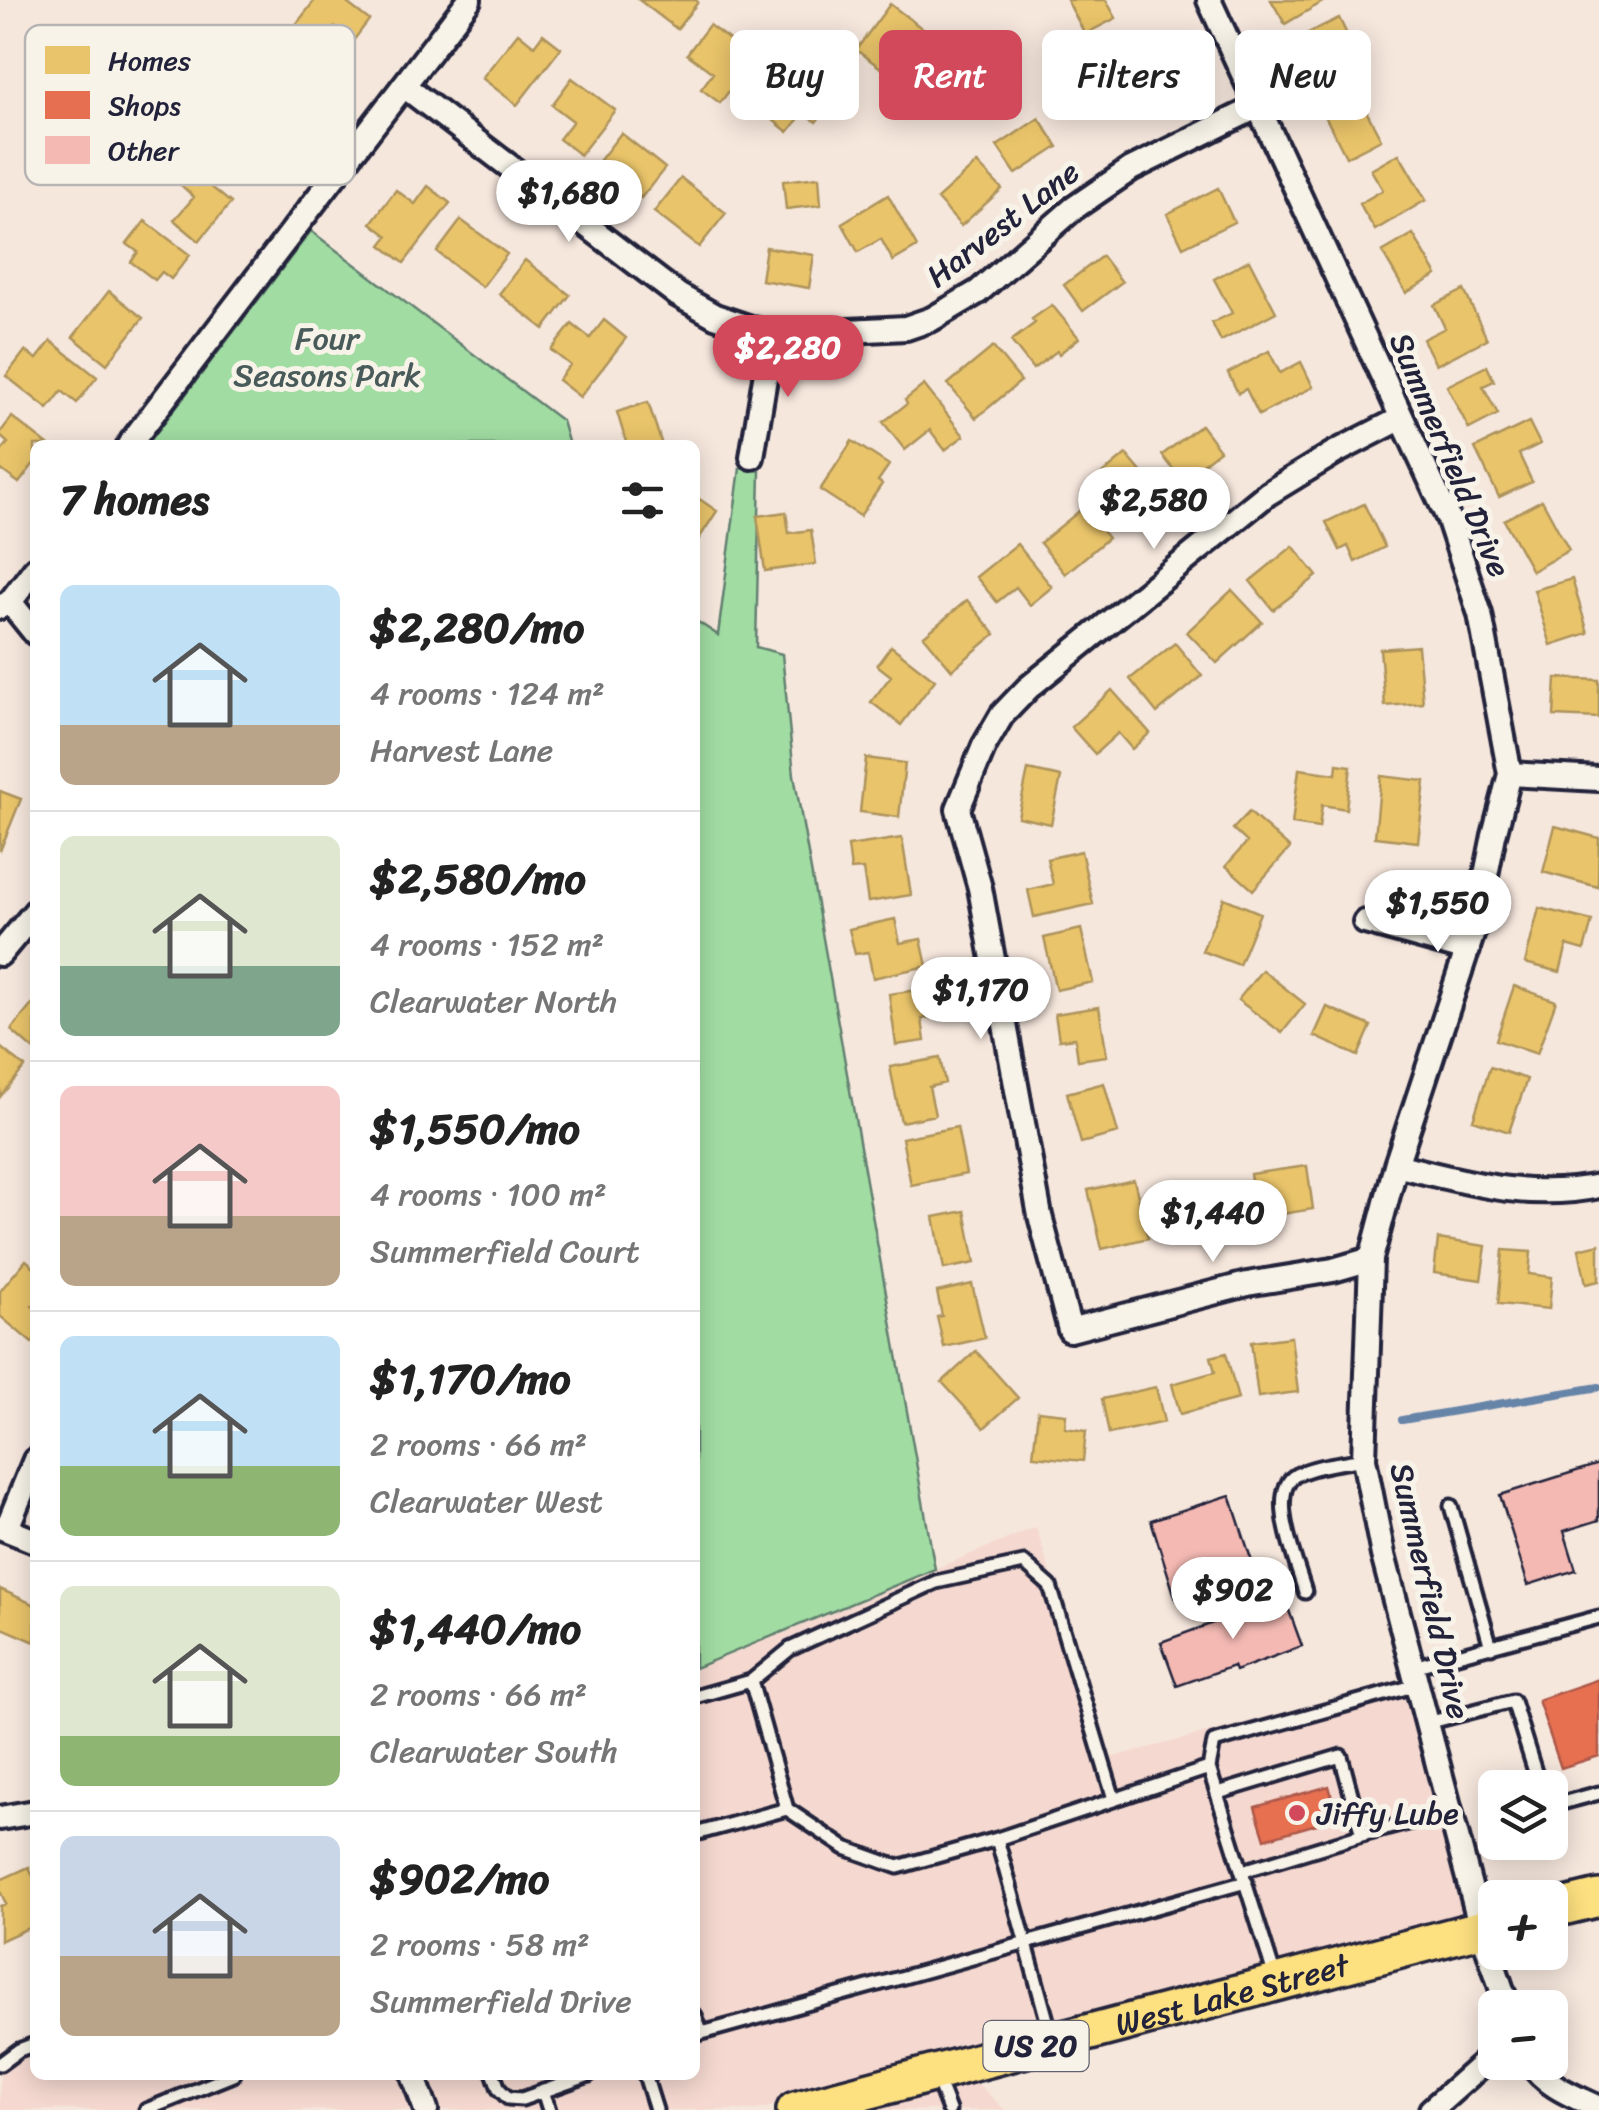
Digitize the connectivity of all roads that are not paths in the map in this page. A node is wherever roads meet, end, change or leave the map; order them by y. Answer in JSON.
{"nodes":[{"id":1,"x":469,"y":0,"type":"edge"},
{"id":2,"x":1209,"y":0,"type":"edge"},
{"id":3,"x":1235,"y":56,"type":"edge"},
{"id":4,"x":404,"y":86,"type":"junction"},
{"id":5,"x":1235,"y":117,"type":"edge"},
{"id":6,"x":1264,"y":120,"type":"edge"},
{"id":7,"x":355,"y":150,"type":"edge"},
{"id":8,"x":328,"y":185,"type":"edge"},
{"id":9,"x":772,"y":335,"type":"junction"},
{"id":10,"x":1402,"y":418,"type":"junction"},
{"id":11,"x":133,"y":440,"type":"edge"},
{"id":12,"x":752,"y":457,"type":"dead end"},
{"id":13,"x":30,"y":574,"type":"edge"},
{"id":14,"x":5,"y":604,"type":"edge"},
{"id":15,"x":30,"y":628,"type":"edge"},
{"id":16,"x":1510,"y":774,"type":"junction"},
{"id":17,"x":1599,"y":779,"type":"edge"},
{"id":18,"x":30,"y":918,"type":"edge"},
{"id":19,"x":1365,"y":922,"type":"dead end"},
{"id":20,"x":1468,"y":950,"type":"junction"},
{"id":21,"x":0,"y":954,"type":"edge"},
{"id":22,"x":1396,"y":1165,"type":"junction"},
{"id":23,"x":1599,"y":1186,"type":"edge"},
{"id":24,"x":1371,"y":1259,"type":"junction"},
{"id":25,"x":1364,"y":1459,"type":"junction"},
{"id":26,"x":30,"y":1471,"type":"edge"},
{"id":27,"x":1451,"y":1506,"type":"dead end"},
{"id":28,"x":3,"y":1528,"type":"edge"},
{"id":29,"x":30,"y":1539,"type":"edge"},
{"id":30,"x":1305,"y":1592,"type":"dead end"},
{"id":31,"x":1599,"y":1617,"type":"edge"},
{"id":32,"x":1490,"y":1647,"type":"junction"},
{"id":33,"x":1415,"y":1676,"type":"junction"},
{"id":34,"x":751,"y":1681,"type":"junction"},
{"id":35,"x":700,"y":1696,"type":"edge"},
{"id":36,"x":1427,"y":1723,"type":"junction"},
{"id":37,"x":1209,"y":1768,"type":"junction"},
{"id":38,"x":1534,"y":1770,"type":"edge"},
{"id":39,"x":1218,"y":1793,"type":"junction"},
{"id":40,"x":1599,"y":1793,"type":"edge"},
{"id":41,"x":1114,"y":1799,"type":"junction"},
{"id":42,"x":1568,"y":1801,"type":"edge"},
{"id":43,"x":787,"y":1809,"type":"junction"},
{"id":44,"x":1450,"y":1812,"type":"junction"},
{"id":45,"x":30,"y":1813,"type":"edge"},
{"id":46,"x":0,"y":1818,"type":"edge"},
{"id":47,"x":700,"y":1833,"type":"edge"},
{"id":48,"x":1362,"y":1835,"type":"junction"},
{"id":49,"x":997,"y":1839,"type":"junction"},
{"id":50,"x":1244,"y":1876,"type":"junction"},
{"id":51,"x":1478,"y":1897,"type":"edge"},
{"id":52,"x":1599,"y":1898,"type":"edge"},
{"id":53,"x":1568,"y":1906,"type":"edge"},
{"id":54,"x":1478,"y":1930,"type":"edge"},
{"id":55,"x":1026,"y":1942,"type":"junction"},
{"id":56,"x":1277,"y":1982,"type":"junction"},
{"id":57,"x":700,"y":2033,"type":"edge"},
{"id":58,"x":1053,"y":2042,"type":"junction"},
{"id":59,"x":30,"y":2046,"type":"edge"},
{"id":60,"x":0,"y":2064,"type":"edge"},
{"id":61,"x":1478,"y":2068,"type":"edge"},
{"id":62,"x":934,"y":2073,"type":"junction"},
{"id":63,"x":220,"y":2080,"type":"edge"},
{"id":64,"x":416,"y":2080,"type":"edge"},
{"id":65,"x":495,"y":2080,"type":"edge"},
{"id":66,"x":575,"y":2080,"type":"edge"},
{"id":67,"x":647,"y":2080,"type":"edge"},
{"id":68,"x":1547,"y":2080,"type":"edge"},
{"id":69,"x":542,"y":2091,"type":"junction"},
{"id":70,"x":846,"y":2104,"type":"edge"},
{"id":71,"x":1599,"y":2108,"type":"edge"},
{"id":72,"x":148,"y":2110,"type":"edge"},
{"id":73,"x":426,"y":2110,"type":"edge"},
{"id":74,"x":549,"y":2110,"type":"edge"},
{"id":75,"x":656,"y":2110,"type":"edge"},
{"id":76,"x":795,"y":2110,"type":"edge"},
{"id":77,"x":949,"y":2110,"type":"edge"},
{"id":78,"x":1431,"y":2110,"type":"edge"}],
"edges":[{"from":1,"to":4,"type":"street"},
{"from":2,"to":3,"type":"street","name":"Summerfield Drive"},
{"from":4,"to":7,"type":"street"},
{"from":4,"to":9,"type":"street"},
{"from":5,"to":9,"type":"street","name":"Harvest Lane"},
{"from":6,"to":10,"type":"street","name":"Summerfield Drive"},
{"from":8,"to":11,"type":"street"},
{"from":9,"to":12,"type":"street"},
{"from":10,"to":16,"type":"street","name":"Summerfield Drive"},
{"from":10,"to":24,"type":"street"},
{"from":13,"to":14,"type":"street"},
{"from":14,"to":15,"type":"street"},
{"from":16,"to":17,"type":"street"},
{"from":16,"to":20,"type":"street","name":"Summerfield Drive"},
{"from":18,"to":21,"type":"street"},
{"from":19,"to":20,"type":"street"},
{"from":20,"to":22,"type":"street","name":"Summerfield Drive"},
{"from":22,"to":23,"type":"street"},
{"from":22,"to":24,"type":"street","name":"Summerfield Drive"},
{"from":24,"to":25,"type":"street","name":"Summerfield Drive"},
{"from":25,"to":30,"type":"lane"},
{"from":25,"to":33,"type":"street","name":"Summerfield Drive"},
{"from":26,"to":28,"type":"street"},
{"from":27,"to":32,"type":"lane"},
{"from":28,"to":29,"type":"street"},
{"from":31,"to":32,"type":"lane"},
{"from":32,"to":33,"type":"lane"},
{"from":33,"to":36,"type":"street","name":"Summerfield Drive"},
{"from":33,"to":37,"type":"lane"},
{"from":34,"to":35,"type":"lane"},
{"from":34,"to":41,"type":"lane"},
{"from":34,"to":43,"type":"lane"},
{"from":36,"to":38,"type":"lane"},
{"from":36,"to":44,"type":"street","name":"Summerfield Drive"},
{"from":37,"to":39,"type":"lane"},
{"from":37,"to":41,"type":"lane"},
{"from":39,"to":48,"type":"lane"},
{"from":39,"to":50,"type":"lane"},
{"from":40,"to":42,"type":"lane"},
{"from":41,"to":49,"type":"lane"},
{"from":43,"to":47,"type":"lane"},
{"from":43,"to":49,"type":"lane"},
{"from":44,"to":48,"type":"lane"},
{"from":44,"to":51,"type":"street","name":"Summerfield Drive"},
{"from":45,"to":46,"type":"street"},
{"from":48,"to":50,"type":"lane"},
{"from":49,"to":55,"type":"lane"},
{"from":50,"to":55,"type":"lane"},
{"from":50,"to":56,"type":"lane"},
{"from":52,"to":53,"type":"main road"},
{"from":54,"to":56,"type":"main road","name":"West Lake Street","number":"US 20"},
{"from":55,"to":57,"type":"lane"},
{"from":55,"to":58,"type":"lane"},
{"from":56,"to":58,"type":"main road","name":"West Lake Street","number":"US 20"},
{"from":58,"to":62,"type":"main road","name":"West Lake Street","number":"US 20"},
{"from":59,"to":60,"type":"lane"},
{"from":61,"to":78,"type":"street"},
{"from":62,"to":70,"type":"main road","name":"West Lake Street","number":"US 20"},
{"from":62,"to":77,"type":"lane"},
{"from":63,"to":72,"type":"lane"},
{"from":64,"to":73,"type":"street"},
{"from":65,"to":69,"type":"lane"},
{"from":66,"to":69,"type":"lane"},
{"from":67,"to":75,"type":"lane"},
{"from":68,"to":71,"type":"street"},
{"from":69,"to":74,"type":"lane"},
{"from":70,"to":76,"type":"main road","name":"West Lake Street","number":"US 20"}]}
